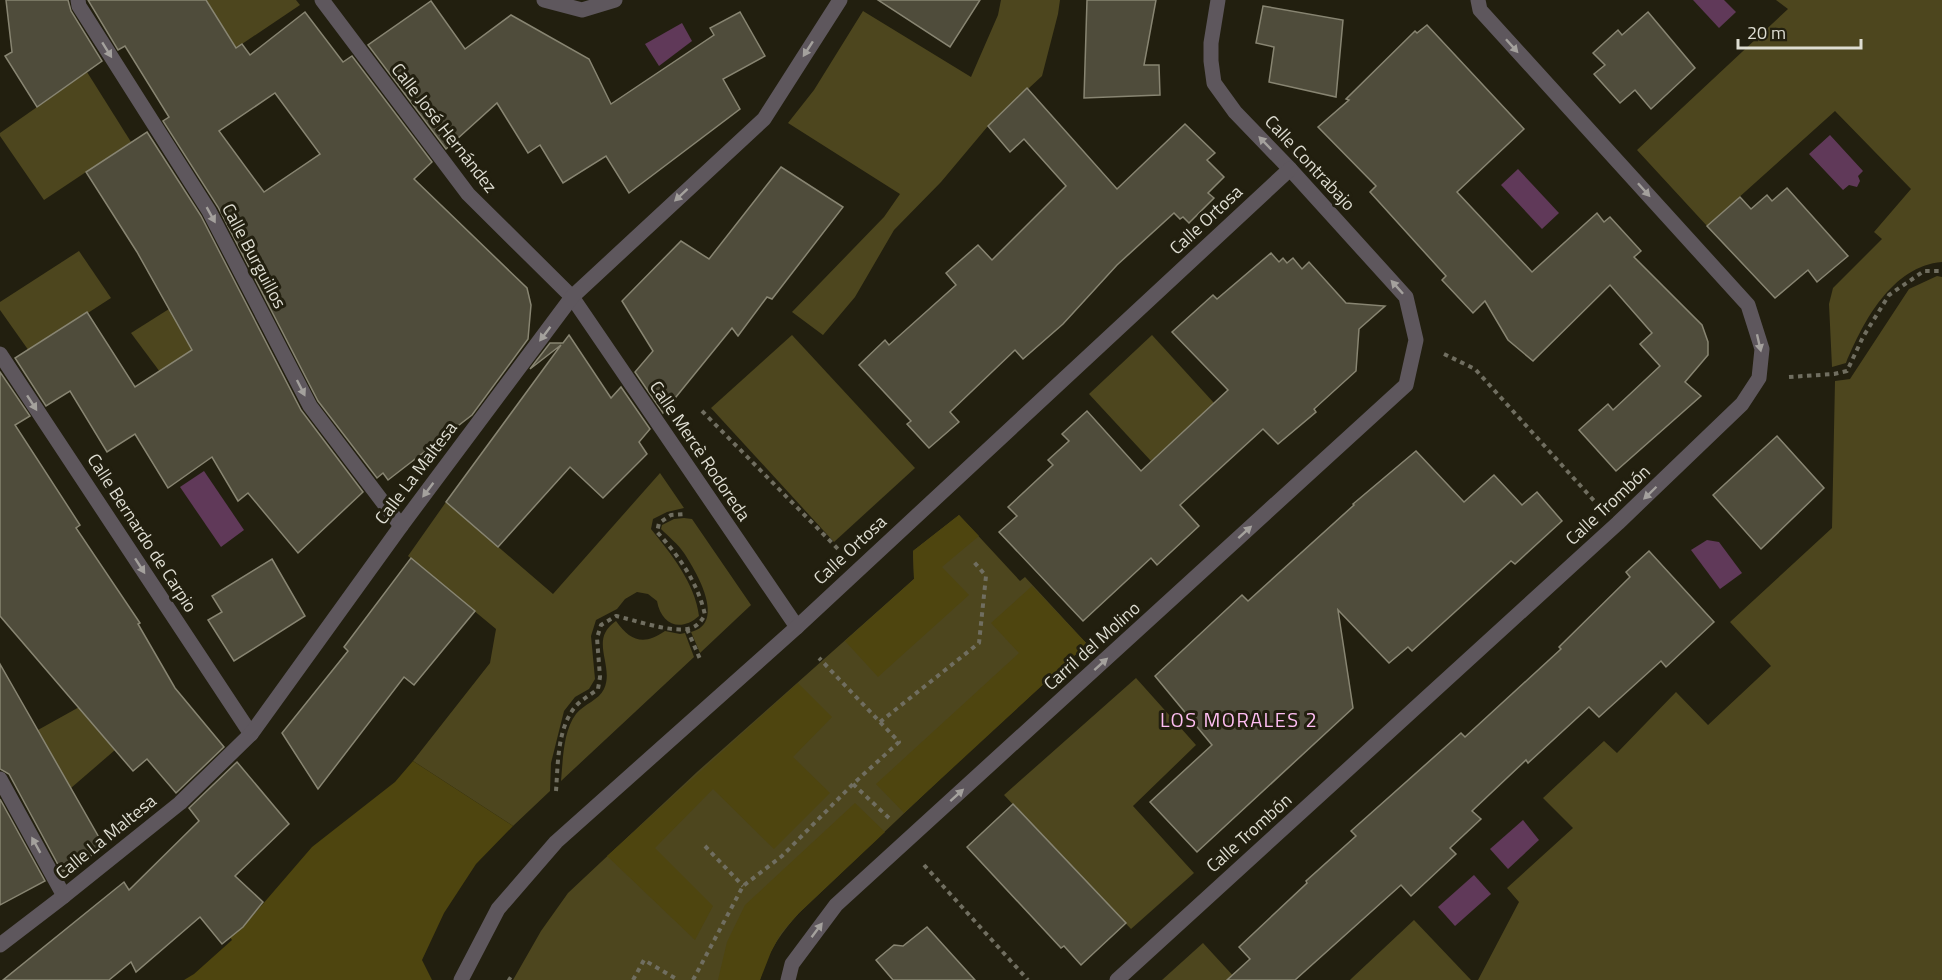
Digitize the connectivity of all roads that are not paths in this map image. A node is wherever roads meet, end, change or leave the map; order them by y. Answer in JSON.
{"nodes":[{"id":1,"x":78,"y":0,"type":"edge"},
{"id":2,"x":544,"y":0,"type":"edge"},
{"id":3,"x":615,"y":0,"type":"edge"},
{"id":4,"x":840,"y":0,"type":"edge"},
{"id":5,"x":1218,"y":0,"type":"edge"},
{"id":6,"x":1478,"y":0,"type":"edge"},
{"id":7,"x":326,"y":1,"type":"edge"},
{"id":8,"x":1290,"y":169,"type":"junction"},
{"id":9,"x":572,"y":297,"type":"junction"},
{"id":10,"x":1416,"y":340,"type":"joint"},
{"id":11,"x":0,"y":354,"type":"edge"},
{"id":12,"x":401,"y":526,"type":"junction"},
{"id":13,"x":796,"y":627,"type":"junction"},
{"id":14,"x":251,"y":734,"type":"junction"},
{"id":15,"x":0,"y":779,"type":"edge"},
{"id":16,"x":64,"y":897,"type":"junction"},
{"id":17,"x":0,"y":945,"type":"edge"},
{"id":18,"x":461,"y":980,"type":"edge"},
{"id":19,"x":788,"y":980,"type":"edge"},
{"id":20,"x":1117,"y":980,"type":"edge"}],
"edges":[{"from":1,"to":12,"type":"street","name":"Calle Burguillos","one_way":true},
{"from":2,"to":3,"type":"street"},
{"from":4,"to":9,"type":"street","name":"Calle La Maltesa","one_way":true},
{"from":8,"to":5,"type":"street","name":"Calle Contrabajo","one_way":true},
{"from":6,"to":20,"type":"street","name":"Calle Trombón","one_way":true},
{"from":7,"to":9,"type":"street","name":"Calle José Hernández"},
{"from":10,"to":8,"type":"street","name":"Calle Contrabajo","one_way":true},
{"from":8,"to":13,"type":"street","name":"Calle Ortosa"},
{"from":9,"to":12,"type":"street","name":"Calle La Maltesa","one_way":true},
{"from":9,"to":13,"type":"street","name":"Calle Mercè Rodoreda"},
{"from":19,"to":10,"type":"street","name":"Carril del Molino","one_way":true},
{"from":11,"to":14,"type":"street","name":"Calle Bernardo de Carpio","one_way":true},
{"from":12,"to":14,"type":"street","name":"Calle La Maltesa"},
{"from":13,"to":18,"type":"street","name":"Calle Ortosa"},
{"from":14,"to":16,"type":"street","name":"Calle La Maltesa"},
{"from":16,"to":15,"type":"street","one_way":true},
{"from":16,"to":17,"type":"street","name":"Calle La Maltesa"}]}
